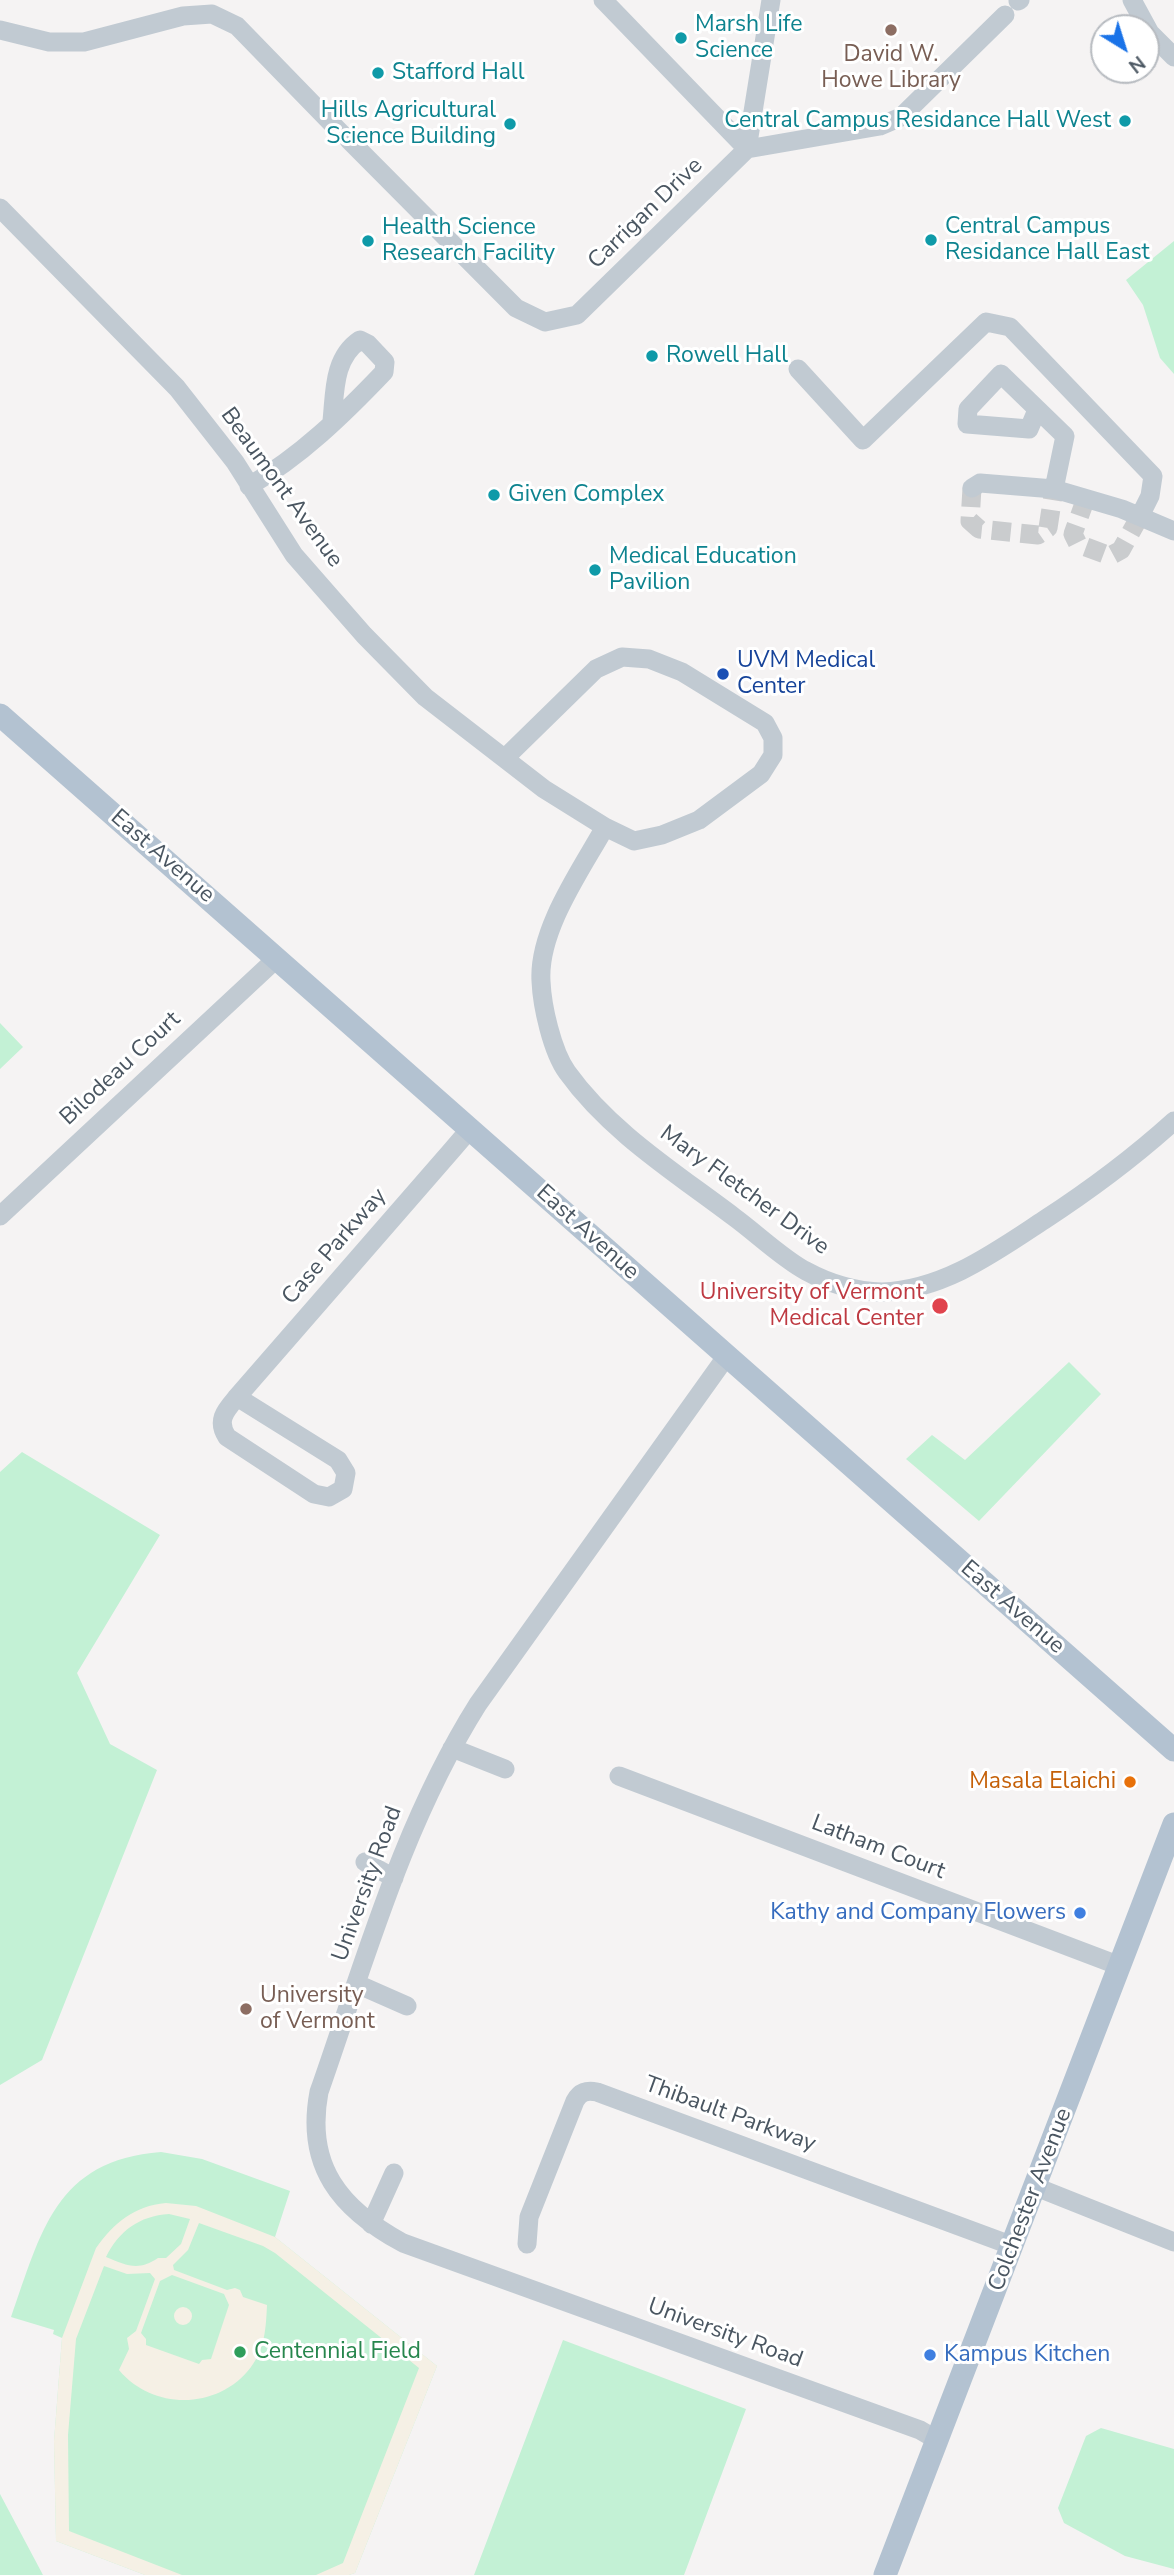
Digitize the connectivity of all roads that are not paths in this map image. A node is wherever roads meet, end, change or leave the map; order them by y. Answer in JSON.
{"nodes":[{"id":1,"x":603,"y":0,"type":"edge"},
{"id":2,"x":771,"y":0,"type":"edge"},
{"id":3,"x":1132,"y":0,"type":"edge"},
{"id":4,"x":1014,"y":5,"type":"edge"},
{"id":5,"x":0,"y":30,"type":"edge"},
{"id":6,"x":1174,"y":57,"type":"edge"},
{"id":7,"x":747,"y":149,"type":"junction"},
{"id":8,"x":0,"y":208,"type":"edge"},
{"id":9,"x":798,"y":369,"type":"dead end"},
{"id":10,"x":1037,"y":410,"type":"dead end"},
{"id":11,"x":332,"y":421,"type":"dead end"},
{"id":12,"x":249,"y":486,"type":"junction"},
{"id":13,"x":972,"y":488,"type":"dead end"},
{"id":14,"x":1055,"y":489,"type":"junction"},
{"id":15,"x":1140,"y":516,"type":"junction"},
{"id":16,"x":1174,"y":531,"type":"edge"},
{"id":17,"x":3,"y":724,"type":"edge"},
{"id":18,"x":505,"y":758,"type":"junction"},
{"id":19,"x":605,"y":827,"type":"junction"},
{"id":20,"x":276,"y":959,"type":"junction"},
{"id":21,"x":1174,"y":1121,"type":"edge"},
{"id":22,"x":470,"y":1129,"type":"junction"},
{"id":23,"x":0,"y":1216,"type":"edge"},
{"id":24,"x":726,"y":1357,"type":"junction"},
{"id":25,"x":237,"y":1397,"type":"junction"},
{"id":26,"x":452,"y":1748,"type":"junction"},
{"id":27,"x":1174,"y":1750,"type":"edge"},
{"id":28,"x":505,"y":1769,"type":"dead end"},
{"id":29,"x":619,"y":1776,"type":"dead end"},
{"id":30,"x":1174,"y":1824,"type":"edge"},
{"id":31,"x":365,"y":1862,"type":"dead end"},
{"id":32,"x":394,"y":1878,"type":"junction"},
{"id":33,"x":1120,"y":1966,"type":"junction"},
{"id":34,"x":357,"y":1984,"type":"junction"},
{"id":35,"x":407,"y":2006,"type":"dead end"},
{"id":36,"x":394,"y":2174,"type":"dead end"},
{"id":37,"x":1036,"y":2187,"type":"junction"},
{"id":38,"x":371,"y":2224,"type":"junction"},
{"id":39,"x":1174,"y":2242,"type":"edge"},
{"id":40,"x":527,"y":2244,"type":"dead end"},
{"id":41,"x":1013,"y":2246,"type":"junction"},
{"id":42,"x":937,"y":2440,"type":"junction"},
{"id":43,"x":885,"y":2575,"type":"edge"}],
"edges":[{"from":1,"to":7,"type":"street"},
{"from":2,"to":7,"type":"street"},
{"from":3,"to":6,"type":"street"},
{"from":4,"to":7,"type":"street"},
{"from":5,"to":7,"type":"street","name":"Carrigan Drive"},
{"from":8,"to":12,"type":"street","name":"Beaumont Avenue"},
{"from":9,"to":15,"type":"street"},
{"from":10,"to":14,"type":"street"},
{"from":11,"to":12,"type":"street"},
{"from":12,"to":18,"type":"street","name":"Beaumont Avenue"},
{"from":13,"to":14,"type":"street"},
{"from":14,"to":15,"type":"street"},
{"from":15,"to":16,"type":"street"},
{"from":17,"to":20,"type":"main road","name":"East Avenue"},
{"from":18,"to":19,"type":"street","name":"Beaumont Avenue"},
{"from":18,"to":19,"type":"street","name":"Beaumont Avenue"},
{"from":19,"to":21,"type":"street","name":"Mary Fletcher Drive"},
{"from":20,"to":22,"type":"main road","name":"East Avenue"},
{"from":20,"to":23,"type":"street","name":"Bilodeau Court"},
{"from":22,"to":24,"type":"main road","name":"East Avenue"},
{"from":22,"to":25,"type":"street","name":"Case Parkway"},
{"from":24,"to":26,"type":"street","name":"University Road"},
{"from":24,"to":27,"type":"main road","name":"East Avenue"},
{"from":25,"to":25,"type":"street","name":"Case Parkway"},
{"from":26,"to":28,"type":"street"},
{"from":26,"to":32,"type":"street","name":"University Road"},
{"from":29,"to":33,"type":"street","name":"Latham Court"},
{"from":30,"to":33,"type":"main road","name":"Colchester Avenue"},
{"from":31,"to":32,"type":"street"},
{"from":32,"to":34,"type":"street","name":"University Road"},
{"from":33,"to":37,"type":"main road","name":"Colchester Avenue"},
{"from":34,"to":35,"type":"street"},
{"from":34,"to":38,"type":"street","name":"University Road"},
{"from":36,"to":38,"type":"street"},
{"from":37,"to":39,"type":"street"},
{"from":37,"to":41,"type":"main road","name":"Colchester Avenue"},
{"from":38,"to":42,"type":"street","name":"University Road"},
{"from":40,"to":41,"type":"street","name":"Thibault Parkway"},
{"from":41,"to":42,"type":"main road","name":"Colchester Avenue"},
{"from":42,"to":43,"type":"main road","name":"Colchester Avenue"}]}
